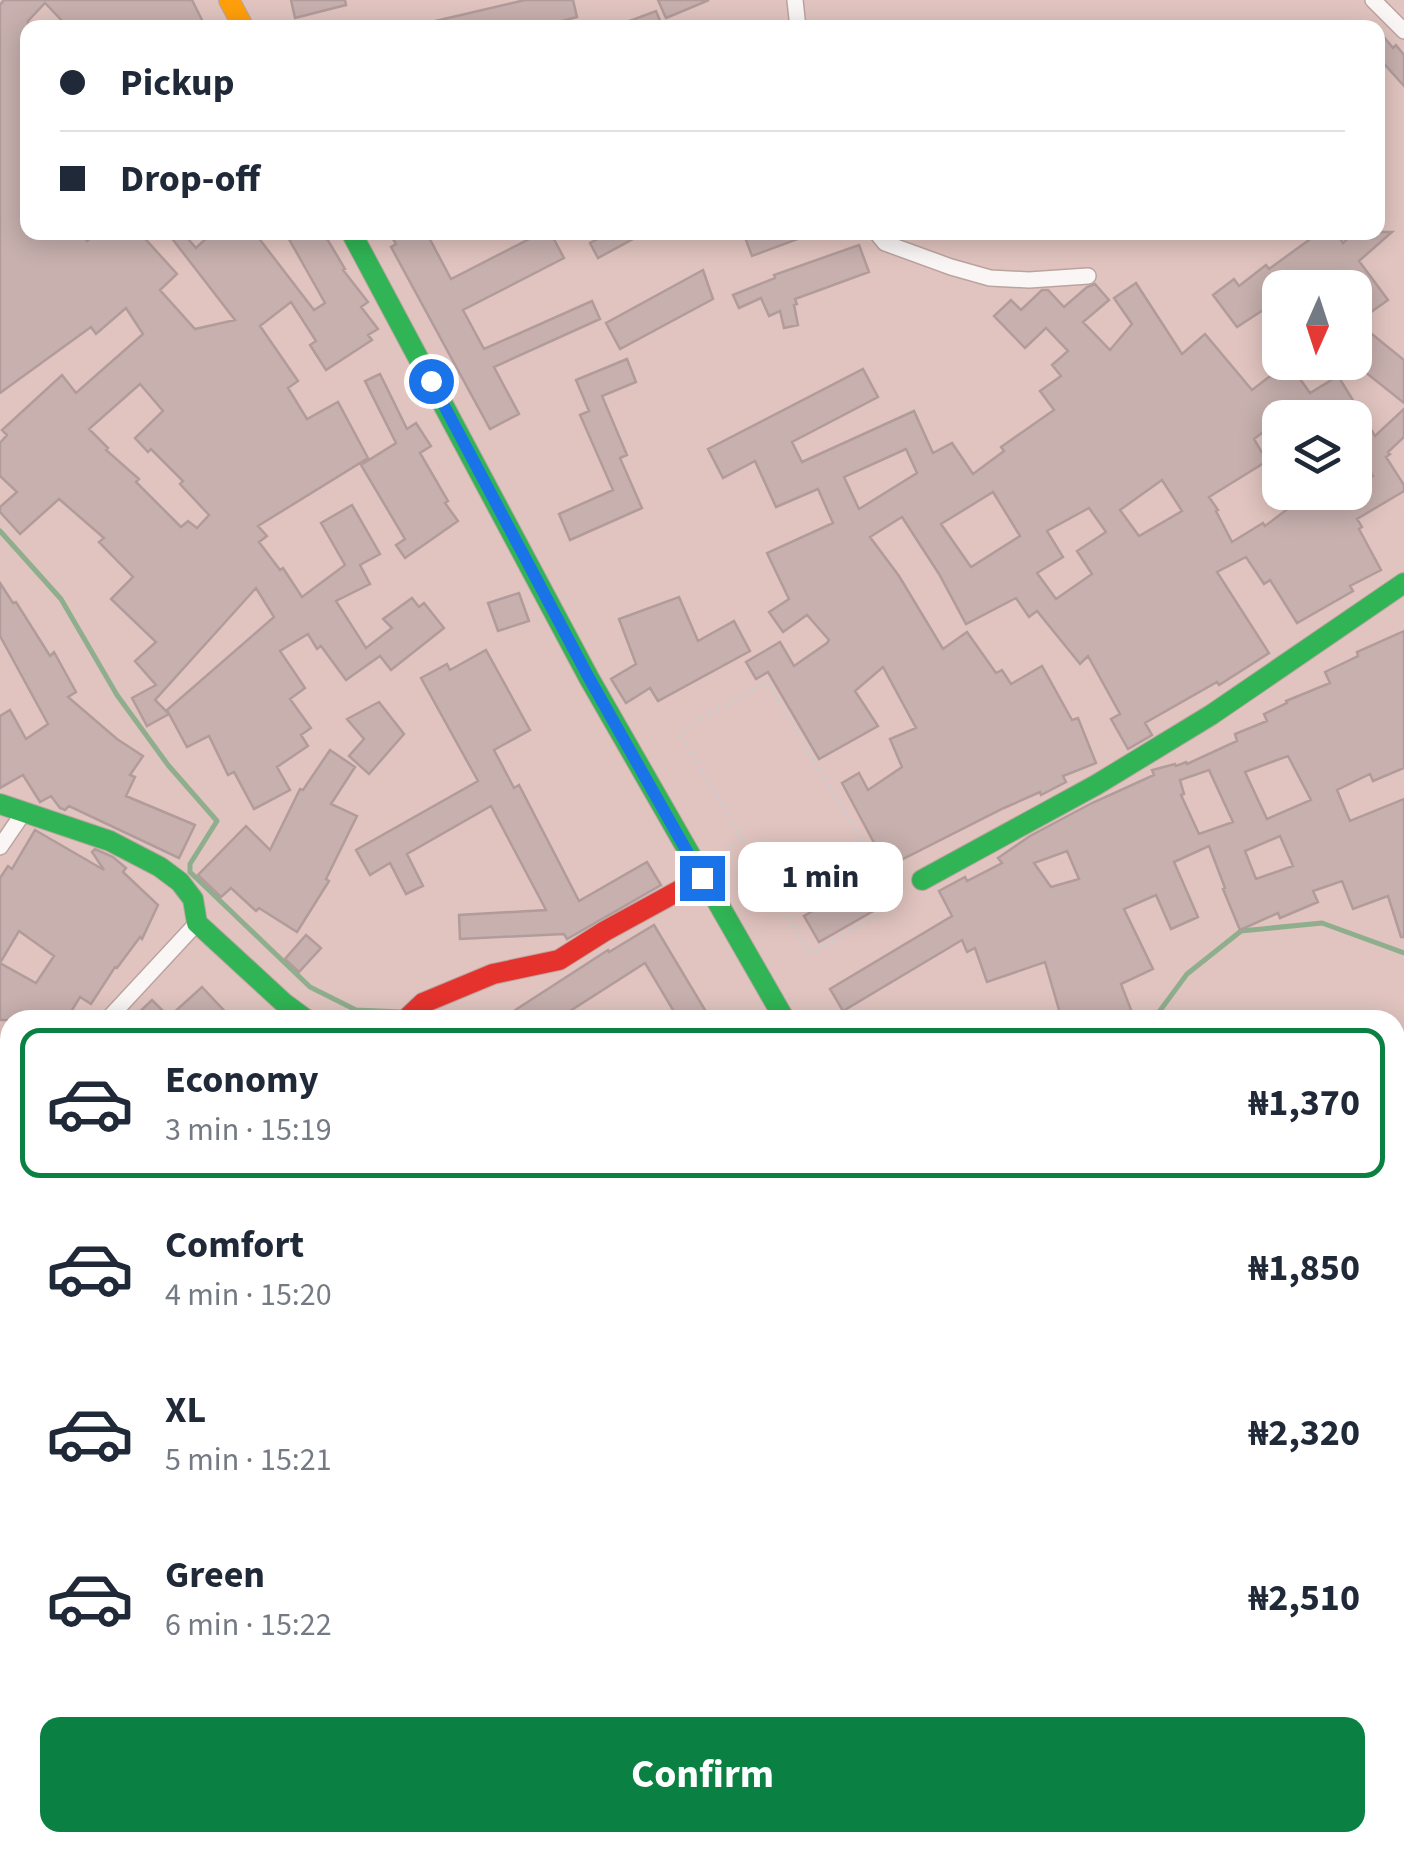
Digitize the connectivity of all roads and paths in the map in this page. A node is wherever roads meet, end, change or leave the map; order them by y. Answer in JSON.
{"nodes":[{"id":1,"x":1372,"y":0,"type":"edge"},
{"id":2,"x":1404,"y":31,"type":"edge"},
{"id":3,"x":355,"y":240,"type":"edge"},
{"id":4,"x":883,"y":240,"type":"edge"},
{"id":5,"x":1088,"y":276,"type":"dead end"},
{"id":6,"x":1404,"y":583,"type":"edge"},
{"id":7,"x":0,"y":804,"type":"edge"},
{"id":8,"x":24,"y":812,"type":"junction"},
{"id":9,"x":740,"y":836,"type":"junction"},
{"id":10,"x":0,"y":847,"type":"edge"},
{"id":11,"x":702,"y":878,"type":"junction"},
{"id":12,"x":922,"y":880,"type":"dead end"},
{"id":13,"x":197,"y":922,"type":"junction"},
{"id":14,"x":116,"y":1010,"type":"edge"},
{"id":15,"x":293,"y":1010,"type":"edge"},
{"id":16,"x":415,"y":1010,"type":"edge"},
{"id":17,"x":779,"y":1010,"type":"edge"}],
"edges":[{"from":1,"to":2,"type":"street"},
{"from":3,"to":11,"type":"street"},
{"from":4,"to":5,"type":"street"},
{"from":6,"to":12,"type":"street"},
{"from":7,"to":8,"type":"street"},
{"from":8,"to":10,"type":"street"},
{"from":8,"to":13,"type":"street"},
{"from":9,"to":9,"type":"path"},
{"from":9,"to":11,"type":"path"},
{"from":11,"to":16,"type":"street"},
{"from":11,"to":17,"type":"street"},
{"from":13,"to":14,"type":"street"},
{"from":13,"to":15,"type":"street"}]}
